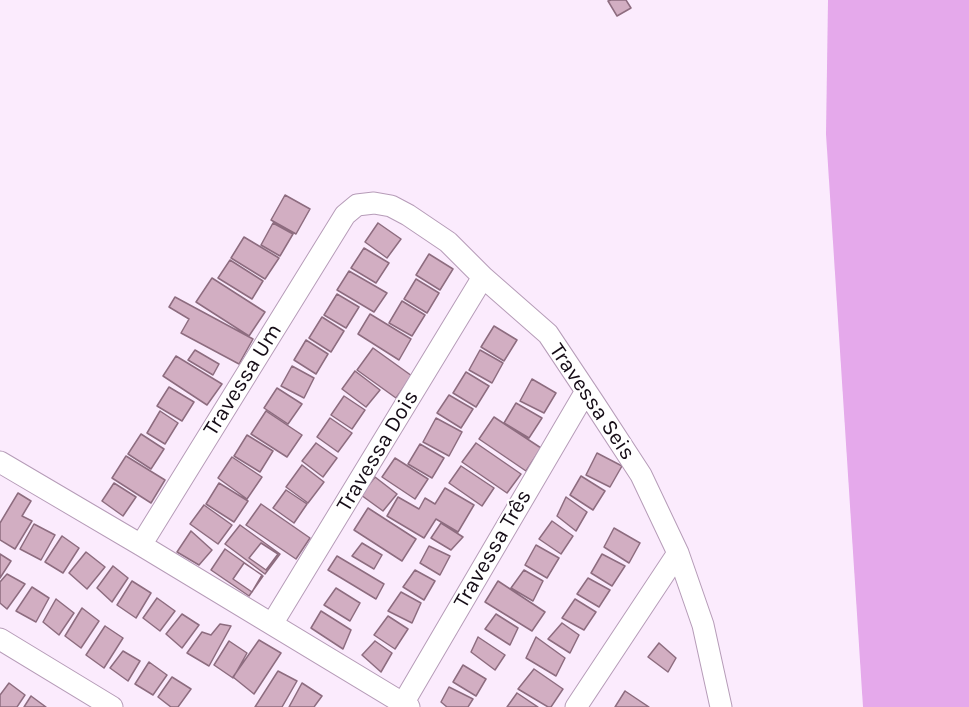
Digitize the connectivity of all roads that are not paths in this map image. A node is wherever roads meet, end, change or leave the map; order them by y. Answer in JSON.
{"nodes":[{"id":1,"x":345,"y":215,"type":"joint"},
{"id":2,"x":483,"y":277,"type":"junction"},
{"id":3,"x":586,"y":391,"type":"junction"},
{"id":4,"x":0,"y":462,"type":"edge"},
{"id":5,"x":141,"y":545,"type":"junction"},
{"id":6,"x":678,"y":553,"type":"junction"},
{"id":7,"x":272,"y":624,"type":"junction"},
{"id":8,"x":0,"y":639,"type":"edge"},
{"id":9,"x":404,"y":706,"type":"edge"},
{"id":10,"x":112,"y":707,"type":"edge"},
{"id":11,"x":576,"y":707,"type":"edge"},
{"id":12,"x":721,"y":707,"type":"edge"}],
"edges":[{"from":1,"to":2,"type":"street","name":"Travessa Seis"},
{"from":1,"to":5,"type":"street","name":"Travessa Um"},
{"from":2,"to":3,"type":"street","name":"Travessa Seis"},
{"from":2,"to":7,"type":"street","name":"Travessa Dois"},
{"from":3,"to":6,"type":"street","name":"Travessa Seis"},
{"from":3,"to":9,"type":"street","name":"Travessa Três"},
{"from":4,"to":5,"type":"street"},
{"from":5,"to":7,"type":"street"},
{"from":6,"to":11,"type":"street"},
{"from":6,"to":12,"type":"street","name":"Travessa Seis"},
{"from":7,"to":9,"type":"street"},
{"from":8,"to":10,"type":"street"}]}
